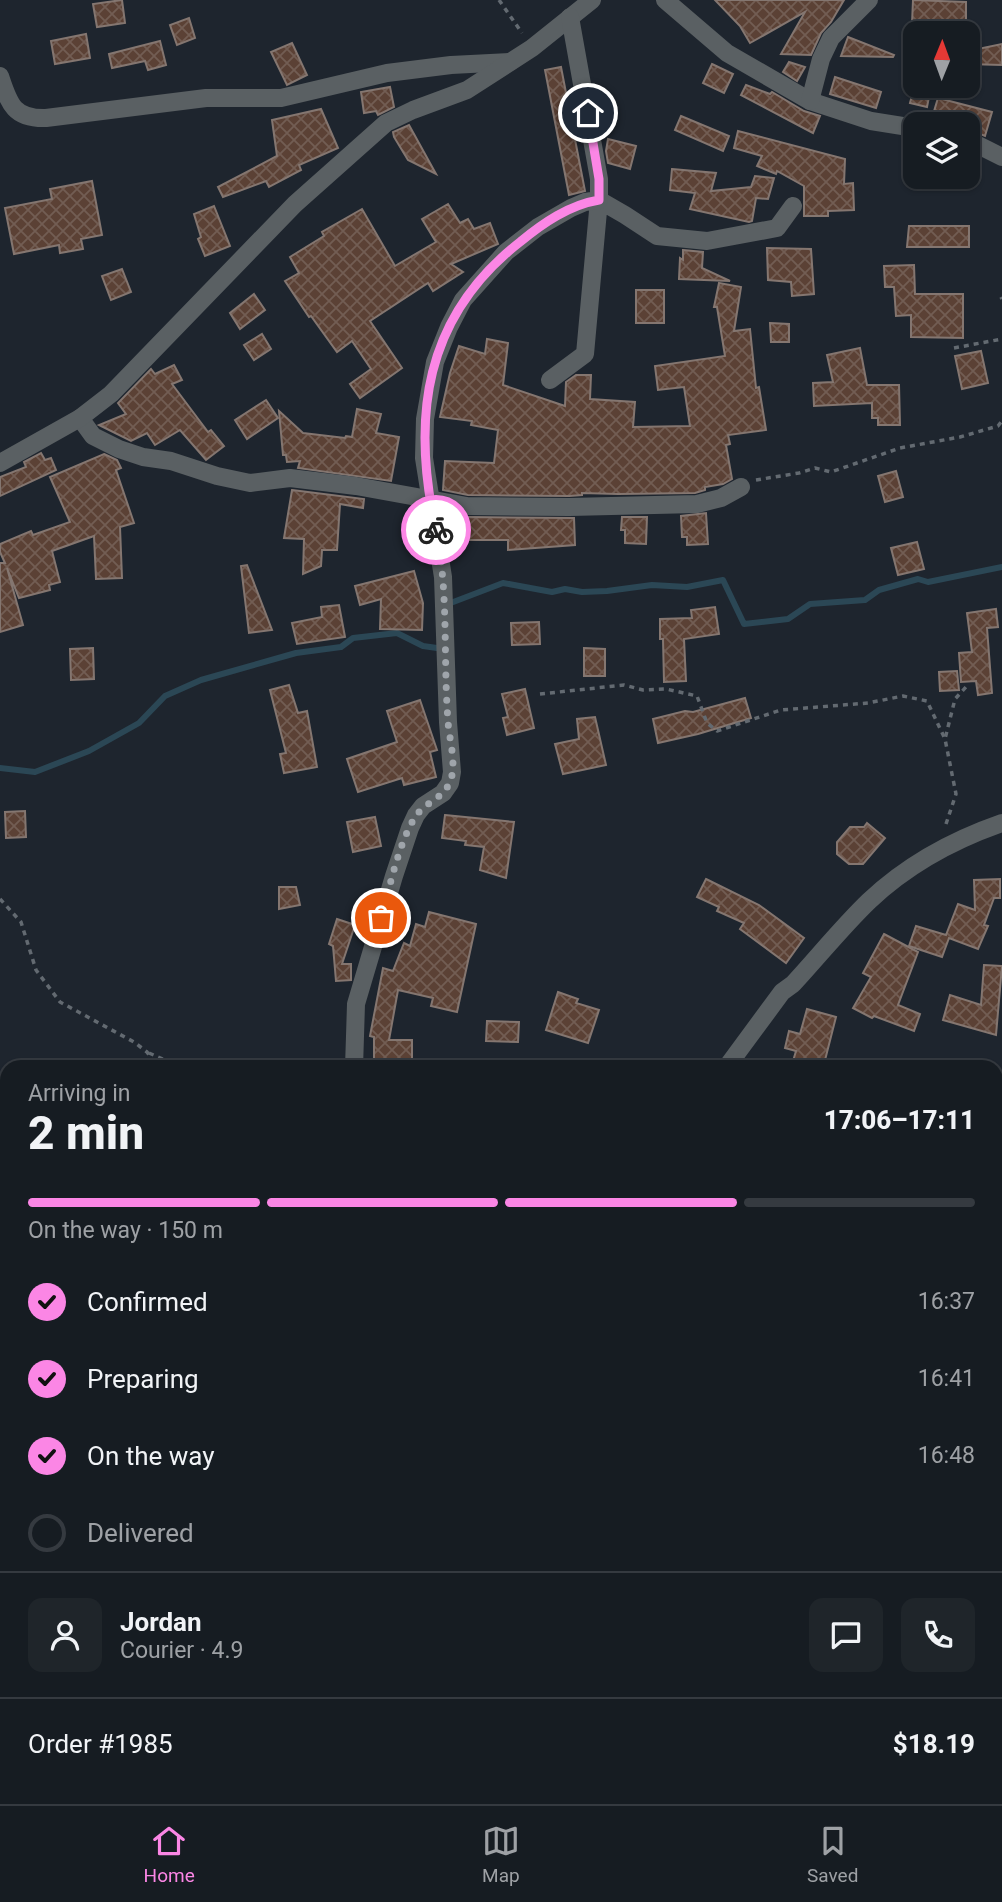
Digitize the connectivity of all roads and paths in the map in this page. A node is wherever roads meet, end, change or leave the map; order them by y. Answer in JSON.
{"nodes":[{"id":1,"x":499,"y":0,"type":"edge"},
{"id":2,"x":592,"y":0,"type":"edge"},
{"id":3,"x":665,"y":0,"type":"edge"},
{"id":4,"x":869,"y":0,"type":"edge"},
{"id":5,"x":570,"y":18,"type":"junction"},
{"id":6,"x":532,"y":48,"type":"junction"},
{"id":7,"x":512,"y":62,"type":"junction"},
{"id":8,"x":0,"y":76,"type":"edge"},
{"id":9,"x":810,"y":101,"type":"junction"},
{"id":10,"x":32,"y":118,"type":"junction"},
{"id":11,"x":0,"y":119,"type":"edge"},
{"id":12,"x":903,"y":126,"type":"edge"},
{"id":13,"x":980,"y":146,"type":"edge"},
{"id":14,"x":1002,"y":157,"type":"edge"},
{"id":15,"x":599,"y":200,"type":"junction"},
{"id":16,"x":793,"y":206,"type":"dead end"},
{"id":17,"x":1002,"y":339,"type":"edge"},
{"id":18,"x":954,"y":348,"type":"dead end"},
{"id":19,"x":550,"y":380,"type":"dead end"},
{"id":20,"x":80,"y":418,"type":"junction"},
{"id":21,"x":1002,"y":421,"type":"edge"},
{"id":22,"x":2,"y":458,"type":"edge"},
{"id":23,"x":741,"y":487,"type":"joint"},
{"id":24,"x":429,"y":500,"type":"junction"},
{"id":25,"x":966,"y":687,"type":"dead end"},
{"id":26,"x":540,"y":694,"type":"dead end"},
{"id":27,"x":945,"y":739,"type":"junction"},
{"id":28,"x":1002,"y":823,"type":"edge"},
{"id":29,"x":944,"y":827,"type":"dead end"},
{"id":30,"x":0,"y":899,"type":"edge"},
{"id":31,"x":147,"y":1052,"type":"junction"},
{"id":32,"x":152,"y":1060,"type":"edge"},
{"id":33,"x":165,"y":1060,"type":"edge"},
{"id":34,"x":354,"y":1060,"type":"edge"},
{"id":35,"x":732,"y":1060,"type":"edge"}],
"edges":[{"from":1,"to":6,"type":"path"},
{"from":2,"to":5,"type":"street"},
{"from":3,"to":9,"type":"street"},
{"from":4,"to":9,"type":"street"},
{"from":5,"to":6,"type":"street"},
{"from":5,"to":15,"type":"street"},
{"from":6,"to":7,"type":"street"},
{"from":7,"to":10,"type":"street"},
{"from":7,"to":20,"type":"street"},
{"from":8,"to":10,"type":"street"},
{"from":9,"to":12,"type":"street"},
{"from":10,"to":11,"type":"street"},
{"from":13,"to":14,"type":"street"},
{"from":15,"to":16,"type":"street"},
{"from":15,"to":19,"type":"street"},
{"from":15,"to":24,"type":"street"},
{"from":17,"to":18,"type":"path"},
{"from":20,"to":22,"type":"street"},
{"from":20,"to":24,"type":"street"},
{"from":21,"to":23,"type":"path"},
{"from":23,"to":24,"type":"street"},
{"from":24,"to":34,"type":"street"},
{"from":25,"to":27,"type":"path"},
{"from":26,"to":27,"type":"path"},
{"from":27,"to":29,"type":"path"},
{"from":28,"to":35,"type":"street"},
{"from":30,"to":31,"type":"path"},
{"from":31,"to":32,"type":"path"},
{"from":31,"to":33,"type":"path"}]}
